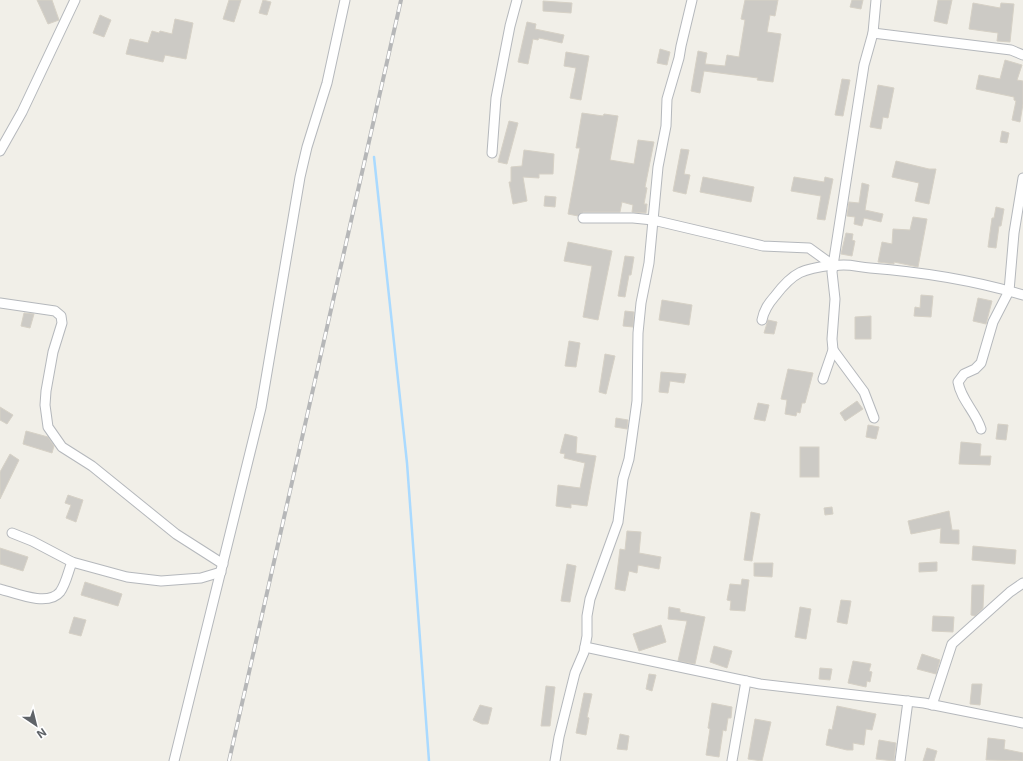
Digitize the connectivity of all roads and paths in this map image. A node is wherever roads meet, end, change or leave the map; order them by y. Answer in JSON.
{"nodes":[{"id":1,"x":75,"y":0,"type":"edge"},
{"id":2,"x":345,"y":0,"type":"edge"},
{"id":3,"x":517,"y":0,"type":"edge"},
{"id":4,"x":692,"y":0,"type":"edge"},
{"id":5,"x":876,"y":0,"type":"edge"},
{"id":6,"x":873,"y":33,"type":"junction"},
{"id":7,"x":1023,"y":55,"type":"edge"},
{"id":8,"x":0,"y":151,"type":"edge"},
{"id":9,"x":492,"y":153,"type":"dead end"},
{"id":10,"x":1023,"y":178,"type":"edge"},
{"id":11,"x":583,"y":218,"type":"dead end"},
{"id":12,"x":652,"y":220,"type":"junction"},
{"id":13,"x":834,"y":265,"type":"junction"},
{"id":14,"x":1009,"y":291,"type":"junction"},
{"id":15,"x":1023,"y":295,"type":"edge"},
{"id":16,"x":0,"y":303,"type":"edge"},
{"id":17,"x":762,"y":320,"type":"dead end"},
{"id":18,"x":833,"y":350,"type":"junction"},
{"id":19,"x":823,"y":379,"type":"dead end"},
{"id":20,"x":874,"y":418,"type":"dead end"},
{"id":21,"x":982,"y":429,"type":"dead end"},
{"id":22,"x":12,"y":533,"type":"dead end"},
{"id":23,"x":72,"y":562,"type":"junction"},
{"id":24,"x":222,"y":568,"type":"junction"},
{"id":25,"x":1023,"y":583,"type":"edge"},
{"id":26,"x":0,"y":588,"type":"edge"},
{"id":27,"x":585,"y":647,"type":"junction"},
{"id":28,"x":746,"y":682,"type":"junction"},
{"id":29,"x":908,"y":701,"type":"junction"},
{"id":30,"x":932,"y":705,"type":"junction"},
{"id":31,"x":1023,"y":723,"type":"edge"},
{"id":32,"x":174,"y":761,"type":"edge"},
{"id":33,"x":555,"y":761,"type":"edge"},
{"id":34,"x":732,"y":761,"type":"edge"},
{"id":35,"x":900,"y":761,"type":"edge"}],
"edges":[{"from":1,"to":8,"type":"street"},
{"from":2,"to":24,"type":"street"},
{"from":3,"to":9,"type":"street"},
{"from":4,"to":12,"type":"street"},
{"from":5,"to":6,"type":"street"},
{"from":6,"to":7,"type":"street"},
{"from":6,"to":13,"type":"street"},
{"from":10,"to":14,"type":"street"},
{"from":11,"to":12,"type":"street"},
{"from":12,"to":13,"type":"street"},
{"from":12,"to":27,"type":"street"},
{"from":13,"to":14,"type":"street"},
{"from":13,"to":17,"type":"street"},
{"from":13,"to":18,"type":"street"},
{"from":14,"to":15,"type":"street"},
{"from":14,"to":21,"type":"street"},
{"from":16,"to":24,"type":"street"},
{"from":18,"to":19,"type":"street"},
{"from":18,"to":20,"type":"street"},
{"from":22,"to":23,"type":"street"},
{"from":23,"to":24,"type":"street"},
{"from":23,"to":26,"type":"street"},
{"from":24,"to":32,"type":"street"},
{"from":25,"to":30,"type":"street"},
{"from":27,"to":28,"type":"street"},
{"from":27,"to":33,"type":"street"},
{"from":28,"to":29,"type":"street"},
{"from":28,"to":34,"type":"street"},
{"from":29,"to":30,"type":"street"},
{"from":29,"to":35,"type":"street"},
{"from":30,"to":31,"type":"street"}]}
